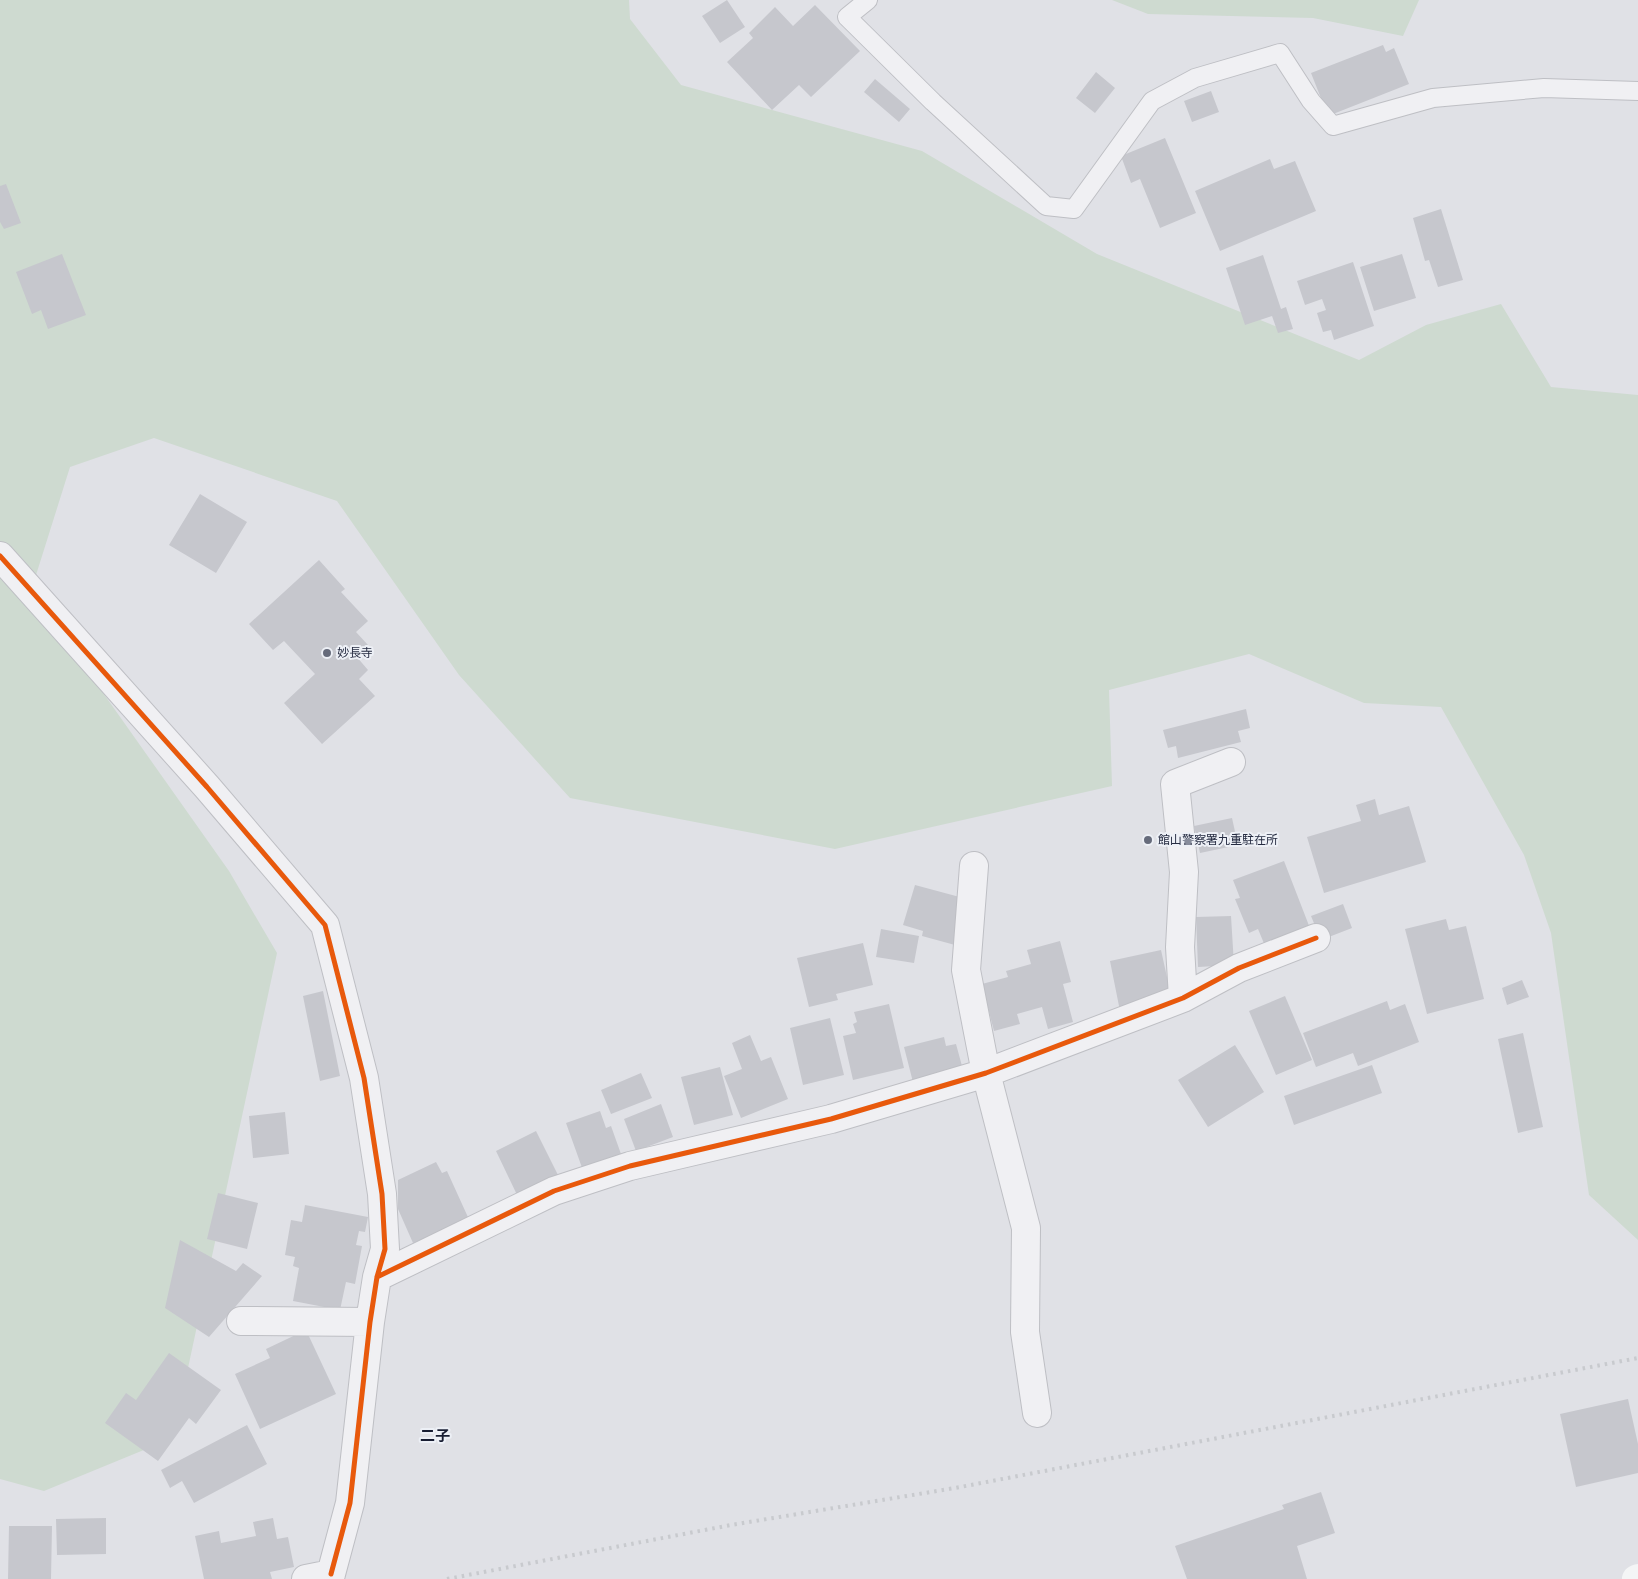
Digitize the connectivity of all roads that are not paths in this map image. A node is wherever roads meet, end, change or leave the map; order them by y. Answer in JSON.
{"nodes":[{"id":1,"x":868,"y":0,"type":"edge"},
{"id":2,"x":1638,"y":91,"type":"edge"},
{"id":3,"x":0,"y":556,"type":"edge"},
{"id":4,"x":1231,"y":762,"type":"dead end"},
{"id":5,"x":974,"y":866,"type":"dead end"},
{"id":6,"x":1316,"y":938,"type":"dead end"},
{"id":7,"x":1183,"y":998,"type":"junction"},
{"id":8,"x":986,"y":1073,"type":"junction"},
{"id":9,"x":377,"y":1277,"type":"junction"},
{"id":10,"x":241,"y":1321,"type":"dead end"},
{"id":11,"x":370,"y":1322,"type":"junction"},
{"id":12,"x":1036,"y":1413,"type":"dead end"},
{"id":13,"x":324,"y":1577,"type":"edge"}],
"edges":[{"from":1,"to":2,"type":"lane"},
{"from":3,"to":9,"type":"street"},
{"from":4,"to":7,"type":"street"},
{"from":5,"to":8,"type":"street"},
{"from":6,"to":7,"type":"street"},
{"from":7,"to":8,"type":"street"},
{"from":8,"to":9,"type":"street"},
{"from":8,"to":12,"type":"street"},
{"from":9,"to":11,"type":"street"},
{"from":10,"to":11,"type":"street"},
{"from":11,"to":13,"type":"street"}]}
